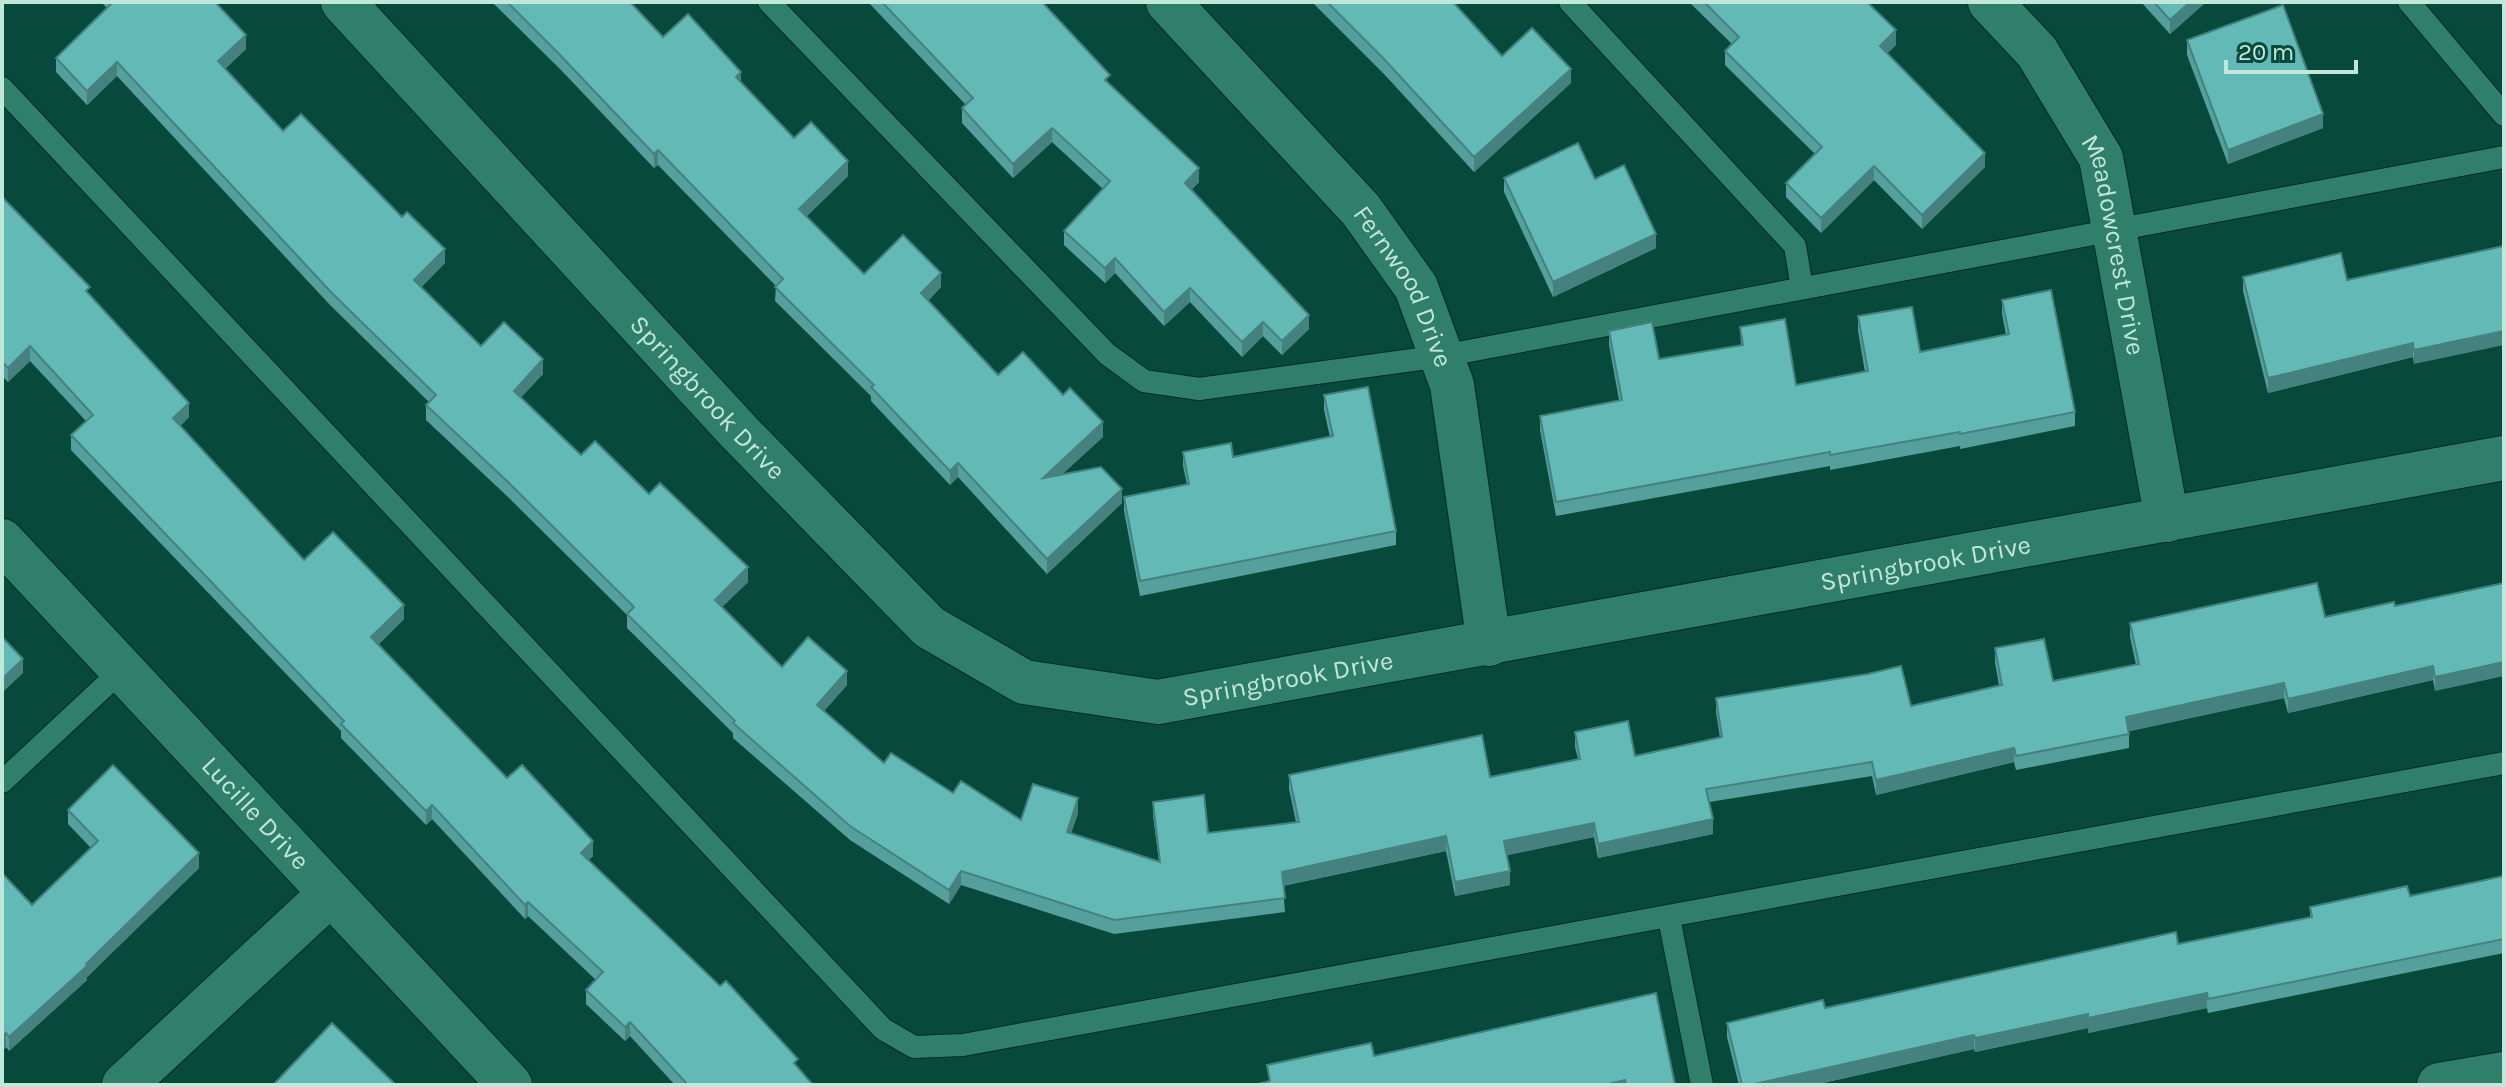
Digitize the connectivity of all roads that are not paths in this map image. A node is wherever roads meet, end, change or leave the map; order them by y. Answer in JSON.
{"nodes":[{"id":1,"x":343,"y":2,"type":"edge"},
{"id":2,"x":769,"y":2,"type":"edge"},
{"id":3,"x":1168,"y":2,"type":"edge"},
{"id":4,"x":1570,"y":2,"type":"edge"},
{"id":5,"x":1990,"y":2,"type":"edge"},
{"id":6,"x":2409,"y":2,"type":"edge"},
{"id":7,"x":2,"y":88,"type":"edge"},
{"id":8,"x":2504,"y":115,"type":"edge"},
{"id":9,"x":2504,"y":157,"type":"edge"},
{"id":10,"x":2114,"y":229,"type":"junction"},
{"id":11,"x":1802,"y":288,"type":"junction"},
{"id":12,"x":1442,"y":356,"type":"junction"},
{"id":13,"x":2504,"y":458,"type":"edge"},
{"id":14,"x":2167,"y":520,"type":"junction"},
{"id":15,"x":2,"y":541,"type":"edge"},
{"id":16,"x":1489,"y":644,"type":"junction"},
{"id":17,"x":122,"y":670,"type":"junction"},
{"id":18,"x":2504,"y":763,"type":"edge"},
{"id":19,"x":2,"y":782,"type":"edge"},
{"id":20,"x":331,"y":893,"type":"junction"},
{"id":21,"x":1669,"y":918,"type":"junction"},
{"id":22,"x":2504,"y":1074,"type":"edge"},
{"id":23,"x":124,"y":1085,"type":"edge"},
{"id":24,"x":510,"y":1085,"type":"edge"},
{"id":25,"x":1702,"y":1085,"type":"edge"},
{"id":26,"x":2439,"y":1085,"type":"edge"}],
"edges":[{"from":1,"to":16,"type":"street","name":"Springbrook Drive"},
{"from":2,"to":12,"type":"lane"},
{"from":3,"to":12,"type":"street","name":"Fernwood Drive"},
{"from":4,"to":11,"type":"lane"},
{"from":5,"to":10,"type":"street","name":"Meadowcrest Drive"},
{"from":6,"to":8,"type":"lane"},
{"from":7,"to":21,"type":"lane"},
{"from":9,"to":10,"type":"lane"},
{"from":10,"to":11,"type":"lane"},
{"from":10,"to":14,"type":"street","name":"Meadowcrest Drive"},
{"from":11,"to":12,"type":"lane"},
{"from":12,"to":16,"type":"street","name":"Fernwood Drive"},
{"from":13,"to":14,"type":"street","name":"Springbrook Drive"},
{"from":14,"to":16,"type":"street","name":"Springbrook Drive"},
{"from":15,"to":17,"type":"street","name":"Lucille Drive"},
{"from":17,"to":19,"type":"lane"},
{"from":17,"to":20,"type":"street","name":"Lucille Drive"},
{"from":18,"to":21,"type":"lane"},
{"from":20,"to":23,"type":"street"},
{"from":20,"to":24,"type":"street","name":"Lucille Drive"},
{"from":21,"to":25,"type":"lane"},
{"from":22,"to":26,"type":"street"}]}
